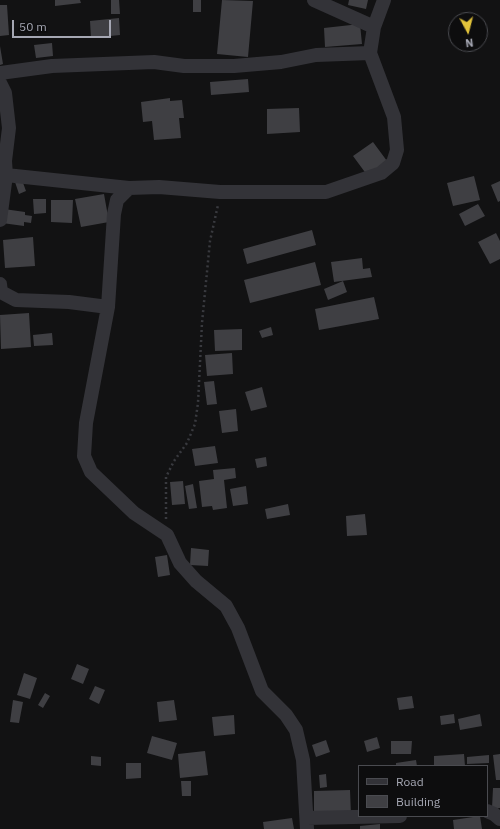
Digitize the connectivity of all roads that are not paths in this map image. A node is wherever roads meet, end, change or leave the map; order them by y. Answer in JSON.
{"nodes":[{"id":1,"x":314,"y":0,"type":"edge"},
{"id":2,"x":384,"y":0,"type":"edge"},
{"id":3,"x":374,"y":27,"type":"junction"},
{"id":4,"x":370,"y":54,"type":"junction"},
{"id":5,"x":0,"y":73,"type":"edge"},
{"id":6,"x":0,"y":83,"type":"edge"},
{"id":7,"x":6,"y":174,"type":"junction"},
{"id":8,"x":129,"y":188,"type":"junction"},
{"id":9,"x":0,"y":220,"type":"edge"},
{"id":10,"x":0,"y":284,"type":"edge"},
{"id":11,"x":108,"y":307,"type":"junction"},
{"id":12,"x":488,"y":811,"type":"edge"},
{"id":13,"x":388,"y":817,"type":"edge"},
{"id":14,"x":500,"y":819,"type":"edge"},
{"id":15,"x":307,"y":824,"type":"edge"}],
"edges":[{"from":1,"to":3,"type":"street"},
{"from":2,"to":3,"type":"street"},
{"from":3,"to":4,"type":"street"},
{"from":4,"to":5,"type":"street"},
{"from":4,"to":8,"type":"street"},
{"from":6,"to":7,"type":"street"},
{"from":7,"to":8,"type":"street"},
{"from":7,"to":9,"type":"street"},
{"from":8,"to":11,"type":"street"},
{"from":10,"to":11,"type":"street"},
{"from":11,"to":15,"type":"street"},
{"from":12,"to":14,"type":"street"},
{"from":13,"to":15,"type":"street"}]}
